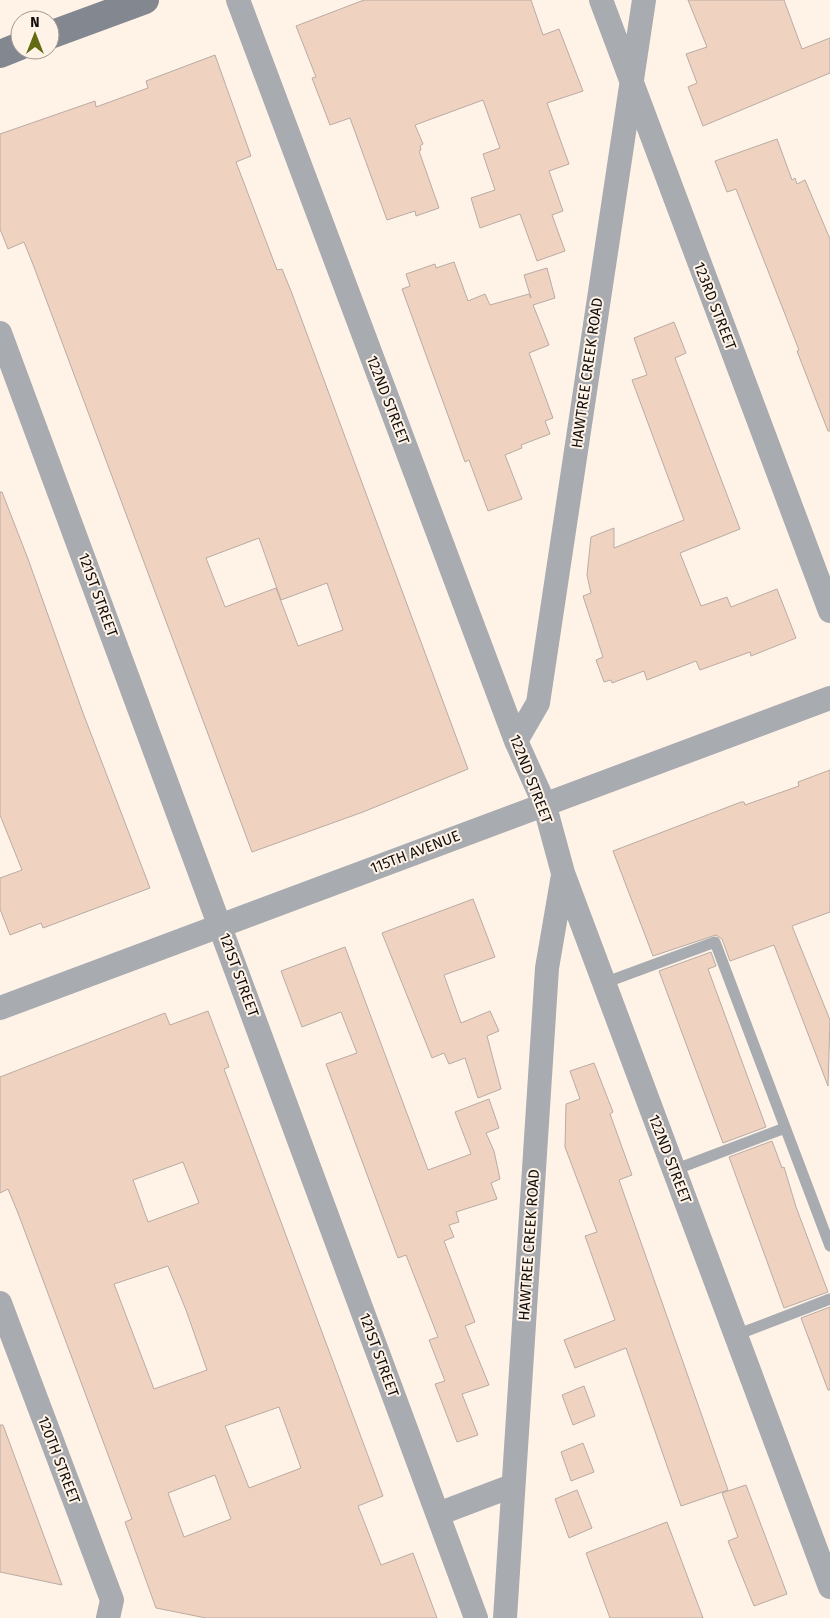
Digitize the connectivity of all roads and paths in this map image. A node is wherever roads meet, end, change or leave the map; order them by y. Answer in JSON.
{"nodes":[{"id":1,"x":145,"y":0,"type":"edge"},
{"id":2,"x":238,"y":0,"type":"edge"},
{"id":3,"x":601,"y":0,"type":"edge"},
{"id":4,"x":644,"y":0,"type":"edge"},
{"id":5,"x":60,"y":31,"type":"edge"},
{"id":6,"x":630,"y":81,"type":"junction"},
{"id":7,"x":0,"y":333,"type":"edge"},
{"id":8,"x":830,"y":612,"type":"edge"},
{"id":9,"x":830,"y":698,"type":"edge"},
{"id":10,"x":516,"y":741,"type":"junction"},
{"id":11,"x":544,"y":803,"type":"junction"},
{"id":12,"x":563,"y":873,"type":"junction"},
{"id":13,"x":221,"y":926,"type":"junction"},
{"id":14,"x":604,"y":983,"type":"junction"},
{"id":15,"x":0,"y":1008,"type":"edge"},
{"id":16,"x":785,"y":1128,"type":"junction"},
{"id":17,"x":674,"y":1170,"type":"junction"},
{"id":18,"x":830,"y":1246,"type":"edge"},
{"id":19,"x":830,"y":1299,"type":"edge"},
{"id":20,"x":0,"y":1303,"type":"edge"},
{"id":21,"x":736,"y":1335,"type":"junction"},
{"id":22,"x":512,"y":1486,"type":"junction"},
{"id":23,"x":438,"y":1514,"type":"junction"},
{"id":24,"x":830,"y":1587,"type":"edge"},
{"id":25,"x":108,"y":1618,"type":"edge"},
{"id":26,"x":476,"y":1618,"type":"edge"},
{"id":27,"x":505,"y":1618,"type":"edge"}],
"edges":[{"from":1,"to":5,"type":"main road"},
{"from":2,"to":10,"type":"street","name":"122ND STREET"},
{"from":3,"to":6,"type":"street","name":"123RD STREET"},
{"from":4,"to":6,"type":"street","name":"HAWTREE CREEK ROAD"},
{"from":6,"to":8,"type":"street","name":"123RD STREET"},
{"from":6,"to":10,"type":"street","name":"HAWTREE CREEK ROAD"},
{"from":7,"to":13,"type":"street","name":"121ST STREET"},
{"from":9,"to":11,"type":"street","name":"115TH AVENUE"},
{"from":10,"to":11,"type":"street","name":"122ND STREET"},
{"from":11,"to":12,"type":"street","name":"122ND STREET"},
{"from":11,"to":13,"type":"street","name":"115TH AVENUE"},
{"from":12,"to":14,"type":"street","name":"122ND STREET"},
{"from":12,"to":22,"type":"street","name":"HAWTREE CREEK ROAD"},
{"from":13,"to":15,"type":"street","name":"115TH AVENUE"},
{"from":13,"to":23,"type":"street","name":"121ST STREET"},
{"from":14,"to":16,"type":"lane"},
{"from":14,"to":17,"type":"street","name":"122ND STREET"},
{"from":16,"to":17,"type":"lane"},
{"from":16,"to":18,"type":"lane"},
{"from":17,"to":21,"type":"street","name":"122ND STREET"},
{"from":19,"to":21,"type":"lane"},
{"from":20,"to":25,"type":"street","name":"120TH STREET"},
{"from":21,"to":24,"type":"street","name":"122ND STREET"},
{"from":22,"to":23,"type":"street"},
{"from":22,"to":27,"type":"street","name":"HAWTREE CREEK ROAD"},
{"from":23,"to":26,"type":"street","name":"121ST STREET"}]}
